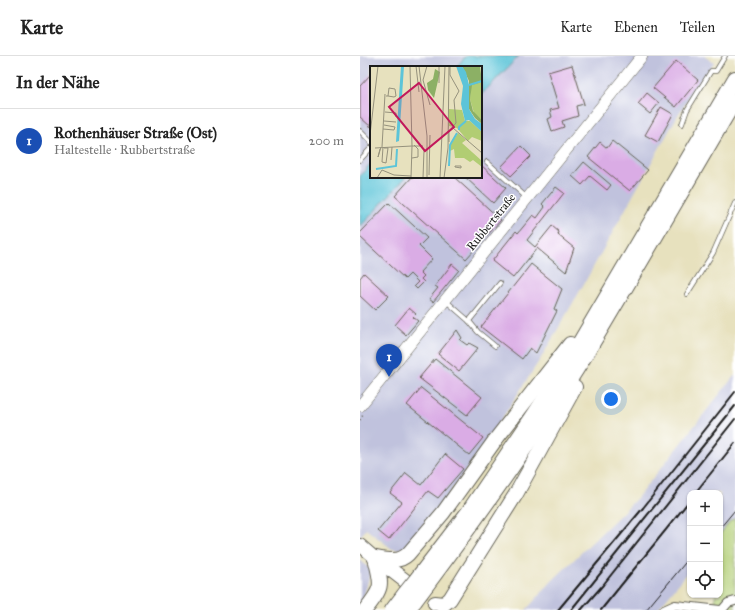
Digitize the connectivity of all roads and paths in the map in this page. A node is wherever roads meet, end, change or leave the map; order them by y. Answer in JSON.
{"nodes":[{"id":1,"x":642,"y":56,"type":"edge"},
{"id":2,"x":725,"y":56,"type":"edge"},
{"id":3,"x":735,"y":78,"type":"edge"},
{"id":4,"x":735,"y":101,"type":"edge"},
{"id":5,"x":682,"y":124,"type":"dead end"},
{"id":6,"x":360,"y":131,"type":"edge"},
{"id":7,"x":370,"y":141,"type":"edge"},
{"id":8,"x":370,"y":149,"type":"edge"},
{"id":9,"x":360,"y":160,"type":"edge"},
{"id":10,"x":488,"y":162,"type":"dead end"},
{"id":11,"x":527,"y":198,"type":"junction"},
{"id":12,"x":735,"y":203,"type":"edge"},
{"id":13,"x":500,"y":283,"type":"dead end"},
{"id":14,"x":687,"y":294,"type":"dead end"},
{"id":15,"x":445,"y":300,"type":"junction"},
{"id":16,"x":469,"y":321,"type":"junction"},
{"id":17,"x":590,"y":324,"type":"junction"},
{"id":18,"x":495,"y":346,"type":"dead end"},
{"id":19,"x":588,"y":351,"type":"junction"},
{"id":20,"x":360,"y":406,"type":"edge"},
{"id":21,"x":360,"y":545,"type":"edge"},
{"id":22,"x":375,"y":558,"type":"junction"},
{"id":23,"x":423,"y":581,"type":"junction"},
{"id":24,"x":409,"y":601,"type":"edge"},
{"id":25,"x":735,"y":601,"type":"edge"},
{"id":26,"x":438,"y":607,"type":"edge"},
{"id":27,"x":365,"y":610,"type":"edge"},
{"id":28,"x":392,"y":610,"type":"edge"},
{"id":29,"x":664,"y":610,"type":"edge"},
{"id":30,"x":721,"y":610,"type":"edge"}],
"edges":[{"from":1,"to":11,"type":"street","name":"Rubbertstraße"},
{"from":2,"to":5,"type":"lane"},
{"from":3,"to":17,"type":"highway"},
{"from":4,"to":19,"type":"highway"},
{"from":6,"to":7,"type":"lane"},
{"from":8,"to":9,"type":"lane"},
{"from":10,"to":11,"type":"lane"},
{"from":11,"to":15,"type":"street","name":"Rubbertstraße"},
{"from":12,"to":14,"type":"lane"},
{"from":13,"to":16,"type":"lane"},
{"from":15,"to":16,"type":"lane"},
{"from":15,"to":20,"type":"street","name":"Rubbertstraße"},
{"from":16,"to":18,"type":"lane"},
{"from":17,"to":22,"type":"highway"},
{"from":17,"to":23,"type":"highway"},
{"from":19,"to":23,"type":"highway"},
{"from":19,"to":26,"type":"highway"},
{"from":21,"to":22,"type":"main road"},
{"from":22,"to":26,"type":"highway"},
{"from":22,"to":27,"type":"highway"},
{"from":23,"to":24,"type":"highway","bridge":true},
{"from":24,"to":28,"type":"highway"},
{"from":25,"to":30,"type":"street"},
{"from":29,"to":30,"type":"street"}]}
